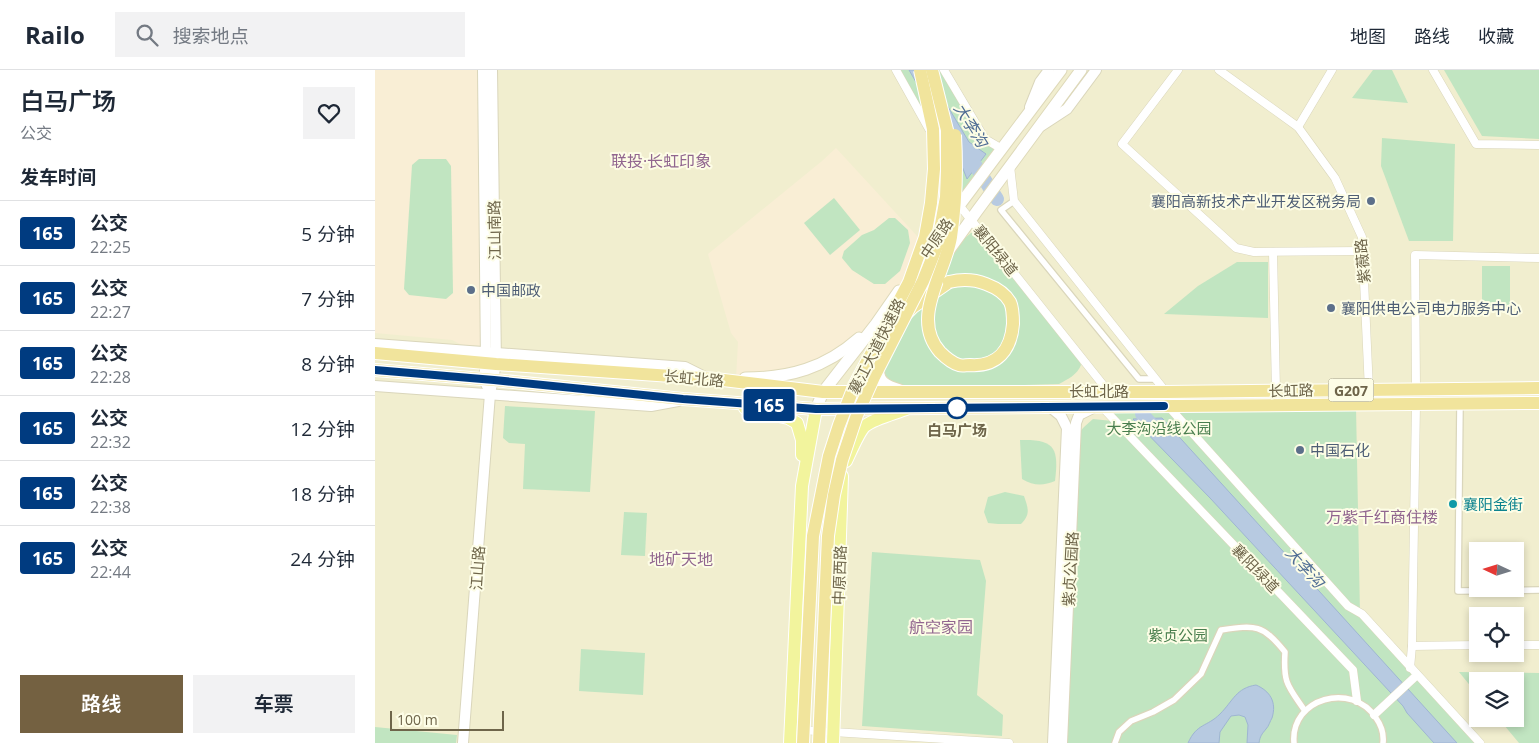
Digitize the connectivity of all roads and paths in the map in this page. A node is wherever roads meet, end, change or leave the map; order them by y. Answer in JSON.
{"nodes":[{"id":1,"x":483,"y":70,"type":"edge"},
{"id":2,"x":492,"y":70,"type":"edge"},
{"id":3,"x":895,"y":70,"type":"edge"},
{"id":4,"x":920,"y":70,"type":"edge"},
{"id":5,"x":932,"y":70,"type":"edge"},
{"id":6,"x":939,"y":70,"type":"edge"},
{"id":7,"x":944,"y":70,"type":"edge"},
{"id":8,"x":1049,"y":70,"type":"edge"},
{"id":9,"x":1061,"y":70,"type":"edge"},
{"id":10,"x":1081,"y":70,"type":"edge"},
{"id":11,"x":1096,"y":70,"type":"edge"},
{"id":12,"x":1178,"y":70,"type":"edge"},
{"id":13,"x":1219,"y":70,"type":"edge"},
{"id":14,"x":1332,"y":70,"type":"edge"},
{"id":15,"x":1433,"y":70,"type":"edge"},
{"id":16,"x":1027,"y":115,"type":"junction"},
{"id":17,"x":1298,"y":127,"type":"junction"},
{"id":18,"x":1038,"y":128,"type":"junction"},
{"id":19,"x":1539,"y":145,"type":"edge"},
{"id":20,"x":1002,"y":149,"type":"junction"},
{"id":21,"x":1010,"y":166,"type":"junction"},
{"id":22,"x":1014,"y":201,"type":"junction"},
{"id":23,"x":961,"y":202,"type":"junction"},
{"id":24,"x":974,"y":215,"type":"junction"},
{"id":25,"x":1363,"y":251,"type":"junction"},
{"id":26,"x":1273,"y":252,"type":"junction"},
{"id":27,"x":1539,"y":258,"type":"edge"},
{"id":28,"x":876,"y":324,"type":"junction"},
{"id":29,"x":889,"y":334,"type":"junction"},
{"id":30,"x":375,"y":344,"type":"edge"},
{"id":31,"x":375,"y":353,"type":"edge"},
{"id":32,"x":491,"y":358,"type":"junction"},
{"id":33,"x":375,"y":370,"type":"edge"},
{"id":34,"x":489,"y":379,"type":"junction"},
{"id":35,"x":712,"y":379,"type":"junction"},
{"id":36,"x":1155,"y":379,"type":"junction"},
{"id":37,"x":375,"y":386,"type":"edge"},
{"id":38,"x":1539,"y":388,"type":"edge"},
{"id":39,"x":1416,"y":389,"type":"junction"},
{"id":40,"x":1369,"y":390,"type":"junction"},
{"id":41,"x":1110,"y":391,"type":"junction"},
{"id":42,"x":1276,"y":391,"type":"junction"},
{"id":43,"x":823,"y":392,"type":"junction"},
{"id":44,"x":862,"y":392,"type":"junction"},
{"id":45,"x":904,"y":392,"type":"junction"},
{"id":46,"x":1165,"y":392,"type":"junction"},
{"id":47,"x":490,"y":394,"type":"junction"},
{"id":48,"x":683,"y":399,"type":"junction"},
{"id":49,"x":719,"y":401,"type":"junction"},
{"id":50,"x":1539,"y":403,"type":"edge"},
{"id":51,"x":1416,"y":404,"type":"junction"},
{"id":52,"x":1460,"y":404,"type":"junction"},
{"id":53,"x":1103,"y":406,"type":"junction"},
{"id":54,"x":1166,"y":406,"type":"junction"},
{"id":55,"x":1050,"y":407,"type":"junction"},
{"id":56,"x":816,"y":409,"type":"junction"},
{"id":57,"x":855,"y":409,"type":"junction"},
{"id":58,"x":909,"y":409,"type":"junction"},
{"id":59,"x":842,"y":473,"type":"junction"},
{"id":60,"x":803,"y":486,"type":"junction"},
{"id":61,"x":1539,"y":590,"type":"edge"},
{"id":62,"x":1539,"y":644,"type":"edge"},
{"id":63,"x":1469,"y":645,"type":"edge"},
{"id":64,"x":1524,"y":645,"type":"edge"},
{"id":65,"x":1412,"y":646,"type":"junction"},
{"id":66,"x":1410,"y":668,"type":"junction"},
{"id":67,"x":1416,"y":676,"type":"junction"},
{"id":68,"x":1357,"y":701,"type":"junction"},
{"id":69,"x":1305,"y":711,"type":"junction"},
{"id":70,"x":1374,"y":715,"type":"junction"},
{"id":71,"x":791,"y":730,"type":"junction"},
{"id":72,"x":833,"y":738,"type":"edge"},
{"id":73,"x":463,"y":743,"type":"edge"},
{"id":74,"x":790,"y":743,"type":"edge"},
{"id":75,"x":803,"y":743,"type":"edge"},
{"id":76,"x":819,"y":743,"type":"edge"},
{"id":77,"x":1009,"y":743,"type":"edge"},
{"id":78,"x":1053,"y":743,"type":"edge"},
{"id":79,"x":1062,"y":743,"type":"edge"},
{"id":80,"x":1115,"y":743,"type":"edge"},
{"id":81,"x":1294,"y":743,"type":"edge"},
{"id":82,"x":1383,"y":743,"type":"edge"},
{"id":83,"x":1480,"y":743,"type":"edge"}],
"edges":[{"from":1,"to":32,"type":"street","name":"江山南路"},
{"from":2,"to":32,"type":"street","name":"江山南路"},
{"from":3,"to":23,"type":"street"},
{"from":4,"to":75,"type":"highway","name":"襄江大道快速路","bridge":true},
{"from":5,"to":76,"type":"highway","name":"襄江大道快速路","bridge":true},
{"from":6,"to":29,"type":"highway","bridge":true},
{"from":7,"to":20,"type":"street"},
{"from":8,"to":16,"type":"street"},
{"from":9,"to":16,"type":"main road","name":"中原路"},
{"from":10,"to":18,"type":"main road","name":"中原路"},
{"from":11,"to":18,"type":"street"},
{"from":12,"to":26,"type":"street"},
{"from":13,"to":17,"type":"street","name":"紫薇路"},
{"from":14,"to":17,"type":"street"},
{"from":15,"to":19,"type":"street"},
{"from":16,"to":20,"type":"main road","name":"中原路"},
{"from":17,"to":25,"type":"street","name":"紫薇路"},
{"from":18,"to":21,"type":"main road","name":"中原路"},
{"from":20,"to":23,"type":"main road","name":"中原路"},
{"from":21,"to":22,"type":"street"},
{"from":21,"to":24,"type":"main road","name":"中原路"},
{"from":22,"to":36,"type":"street"},
{"from":22,"to":36,"type":"street"},
{"from":23,"to":24,"type":"street","name":"襄阳绿道"},
{"from":23,"to":28,"type":"main road","name":"中原路"},
{"from":24,"to":29,"type":"main road","name":"中原路"},
{"from":24,"to":41,"type":"street","name":"襄阳绿道"},
{"from":25,"to":26,"type":"street"},
{"from":25,"to":40,"type":"street","name":"紫薇路"},
{"from":26,"to":42,"type":"street"},
{"from":27,"to":39,"type":"street"},
{"from":28,"to":35,"type":"main road"},
{"from":28,"to":43,"type":"main road","name":"中原路"},
{"from":29,"to":44,"type":"main road","name":"中原路"},
{"from":29,"to":45,"type":"main road"},
{"from":30,"to":32,"type":"street"},
{"from":31,"to":32,"type":"highway","name":"长虹北路","number":"G207"},
{"from":32,"to":34,"type":"street","name":"江山南路"},
{"from":32,"to":35,"type":"highway","name":"长虹北路","number":"G207"},
{"from":33,"to":34,"type":"highway","name":"长虹北路","number":"G207"},
{"from":34,"to":47,"type":"street","name":"江山南路"},
{"from":34,"to":48,"type":"highway","name":"长虹北路","number":"G207"},
{"from":35,"to":43,"type":"highway","name":"长虹北路","number":"G207"},
{"from":36,"to":46,"type":"street"},
{"from":37,"to":47,"type":"street"},
{"from":38,"to":39,"type":"highway","name":"长虹路","number":"G207"},
{"from":39,"to":40,"type":"highway","name":"长虹路","number":"G207"},
{"from":40,"to":42,"type":"highway","name":"长虹路","number":"G207"},
{"from":41,"to":45,"type":"highway","name":"长虹北路","number":"G207"},
{"from":41,"to":46,"type":"highway","name":"长虹北路","number":"G207"},
{"from":42,"to":46,"type":"highway","name":"长虹路","number":"G207"},
{"from":43,"to":44,"type":"highway","name":"长虹北路","number":"G207"},
{"from":43,"to":56,"type":"main road","name":"中原路"},
{"from":44,"to":45,"type":"highway","name":"长虹北路","number":"G207"},
{"from":44,"to":57,"type":"main road","name":"中原路"},
{"from":47,"to":48,"type":"street"},
{"from":47,"to":73,"type":"street","name":"江山路"},
{"from":48,"to":49,"type":"highway","name":"长虹北路","number":"G207"},
{"from":49,"to":56,"type":"highway","name":"长虹北路","number":"G207"},
{"from":49,"to":60,"type":"main road"},
{"from":50,"to":52,"type":"highway","name":"长虹路","number":"G207"},
{"from":51,"to":52,"type":"highway","name":"长虹路","number":"G207"},
{"from":51,"to":54,"type":"highway","name":"长虹路","number":"G207"},
{"from":51,"to":65,"type":"street"},
{"from":52,"to":61,"type":"street"},
{"from":53,"to":54,"type":"highway","name":"长虹北路","number":"G207"},
{"from":53,"to":55,"type":"highway","name":"长虹北路","number":"G207"},
{"from":53,"to":68,"type":"street","name":"襄阳绿道"},
{"from":53,"to":79,"type":"street","name":"紫贞公园路"},
{"from":54,"to":66,"type":"street"},
{"from":55,"to":58,"type":"highway","name":"长虹北路","number":"G207"},
{"from":55,"to":78,"type":"street","name":"紫贞公园路"},
{"from":56,"to":57,"type":"highway","name":"长虹北路","number":"G207"},
{"from":56,"to":60,"type":"main road"},
{"from":57,"to":58,"type":"highway","name":"长虹北路","number":"G207"},
{"from":57,"to":59,"type":"main road","name":"中原西路"},
{"from":58,"to":59,"type":"main road"},
{"from":59,"to":72,"type":"main road","name":"中原西路"},
{"from":60,"to":71,"type":"main road"},
{"from":62,"to":64,"type":"street"},
{"from":63,"to":65,"type":"street"},
{"from":65,"to":66,"type":"street"},
{"from":66,"to":67,"type":"street"},
{"from":67,"to":70,"type":"street"},
{"from":67,"to":83,"type":"street"},
{"from":68,"to":69,"type":"street"},
{"from":68,"to":70,"type":"street"},
{"from":69,"to":80,"type":"street"},
{"from":69,"to":81,"type":"street"},
{"from":70,"to":82,"type":"street"},
{"from":71,"to":72,"type":"street"},
{"from":71,"to":74,"type":"main road"},
{"from":72,"to":77,"type":"street"}]}
